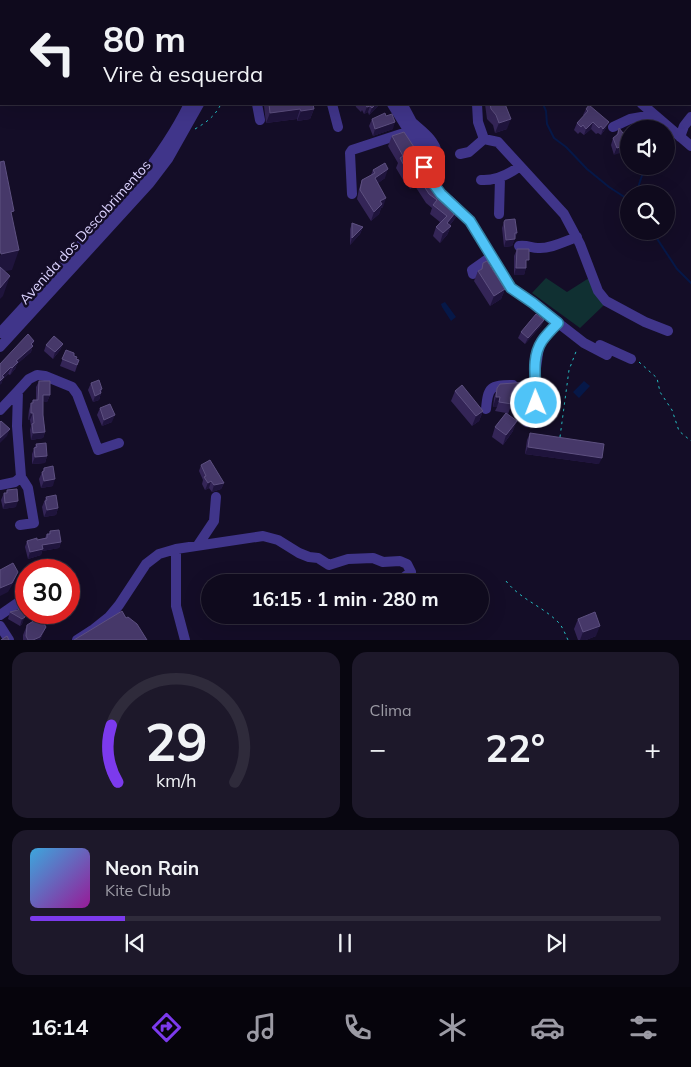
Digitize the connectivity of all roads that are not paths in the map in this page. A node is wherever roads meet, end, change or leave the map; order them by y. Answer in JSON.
{"nodes":[{"id":1,"x":187,"y":105,"type":"edge"},
{"id":2,"x":198,"y":105,"type":"edge"},
{"id":3,"x":257,"y":105,"type":"edge"},
{"id":4,"x":332,"y":105,"type":"edge"},
{"id":5,"x":393,"y":105,"type":"edge"},
{"id":6,"x":402,"y":105,"type":"edge"},
{"id":7,"x":477,"y":105,"type":"edge"},
{"id":8,"x":643,"y":105,"type":"edge"},
{"id":9,"x":654,"y":116,"type":"junction"},
{"id":10,"x":691,"y":117,"type":"edge"},
{"id":11,"x":260,"y":120,"type":"dead end"},
{"id":12,"x":338,"y":127,"type":"dead end"},
{"id":13,"x":411,"y":127,"type":"junction"},
{"id":14,"x":613,"y":127,"type":"dead end"},
{"id":15,"x":680,"y":137,"type":"junction"},
{"id":16,"x":484,"y":138,"type":"junction"},
{"id":17,"x":691,"y":146,"type":"edge"},
{"id":18,"x":460,"y":154,"type":"dead end"},
{"id":19,"x":520,"y":166,"type":"junction"},
{"id":20,"x":500,"y":178,"type":"junction"},
{"id":21,"x":430,"y":179,"type":"edge"},
{"id":22,"x":481,"y":180,"type":"dead end"},
{"id":23,"x":352,"y":194,"type":"dead end"},
{"id":24,"x":441,"y":194,"type":"edge"},
{"id":25,"x":499,"y":214,"type":"dead end"},
{"id":26,"x":577,"y":237,"type":"junction"},
{"id":27,"x":519,"y":246,"type":"dead end"},
{"id":28,"x":492,"y":256,"type":"junction"},
{"id":29,"x":473,"y":274,"type":"dead end"},
{"id":30,"x":558,"y":323,"type":"junction"},
{"id":31,"x":668,"y":331,"type":"dead end"},
{"id":32,"x":0,"y":332,"type":"edge"},
{"id":33,"x":581,"y":343,"type":"junction"},
{"id":34,"x":0,"y":347,"type":"edge"},
{"id":35,"x":607,"y":354,"type":"dead end"},
{"id":36,"x":631,"y":358,"type":"road end"},
{"id":37,"x":536,"y":384,"type":"junction"},
{"id":38,"x":18,"y":391,"type":"junction"},
{"id":39,"x":486,"y":409,"type":"dead end"},
{"id":40,"x":0,"y":410,"type":"edge"},
{"id":41,"x":527,"y":422,"type":"dead end"},
{"id":42,"x":119,"y":443,"type":"dead end"},
{"id":43,"x":21,"y":477,"type":"junction"},
{"id":44,"x":0,"y":485,"type":"edge"},
{"id":45,"x":216,"y":497,"type":"dead end"},
{"id":46,"x":20,"y":525,"type":"dead end"},
{"id":47,"x":198,"y":545,"type":"junction"},
{"id":48,"x":176,"y":549,"type":"junction"},
{"id":49,"x":409,"y":574,"type":"edge"},
{"id":50,"x":15,"y":605,"type":"edge"},
{"id":51,"x":0,"y":615,"type":"edge"},
{"id":52,"x":0,"y":626,"type":"edge"},
{"id":53,"x":9,"y":640,"type":"edge"},
{"id":54,"x":77,"y":640,"type":"edge"},
{"id":55,"x":185,"y":640,"type":"edge"}],
"edges":[{"from":1,"to":32,"type":"street","name":"Avenida dos Descobrimentos"},
{"from":2,"to":34,"type":"street","name":"Avenida dos Descobrimentos"},
{"from":3,"to":11,"type":"street"},
{"from":4,"to":12,"type":"street"},
{"from":5,"to":13,"type":"street"},
{"from":6,"to":13,"type":"street"},
{"from":7,"to":16,"type":"street"},
{"from":8,"to":9,"type":"street"},
{"from":9,"to":14,"type":"street"},
{"from":9,"to":15,"type":"street"},
{"from":10,"to":15,"type":"street"},
{"from":13,"to":21,"type":"street"},
{"from":13,"to":23,"type":"street"},
{"from":15,"to":17,"type":"street"},
{"from":16,"to":18,"type":"street"},
{"from":16,"to":19,"type":"street"},
{"from":19,"to":20,"type":"street"},
{"from":19,"to":26,"type":"street"},
{"from":20,"to":22,"type":"street"},
{"from":20,"to":25,"type":"street"},
{"from":24,"to":28,"type":"street"},
{"from":26,"to":27,"type":"street"},
{"from":26,"to":31,"type":"street"},
{"from":28,"to":29,"type":"street"},
{"from":28,"to":30,"type":"street"},
{"from":30,"to":33,"type":"street"},
{"from":30,"to":37,"type":"street"},
{"from":33,"to":35,"type":"street"},
{"from":33,"to":36,"type":"street"},
{"from":37,"to":39,"type":"street"},
{"from":37,"to":41,"type":"street"},
{"from":38,"to":40,"type":"street"},
{"from":38,"to":42,"type":"street"},
{"from":38,"to":43,"type":"street"},
{"from":43,"to":44,"type":"street"},
{"from":43,"to":46,"type":"street"},
{"from":45,"to":47,"type":"street"},
{"from":47,"to":48,"type":"street"},
{"from":47,"to":49,"type":"street"},
{"from":48,"to":54,"type":"street"},
{"from":48,"to":55,"type":"street"},
{"from":50,"to":51,"type":"street"},
{"from":52,"to":53,"type":"street"}]}
